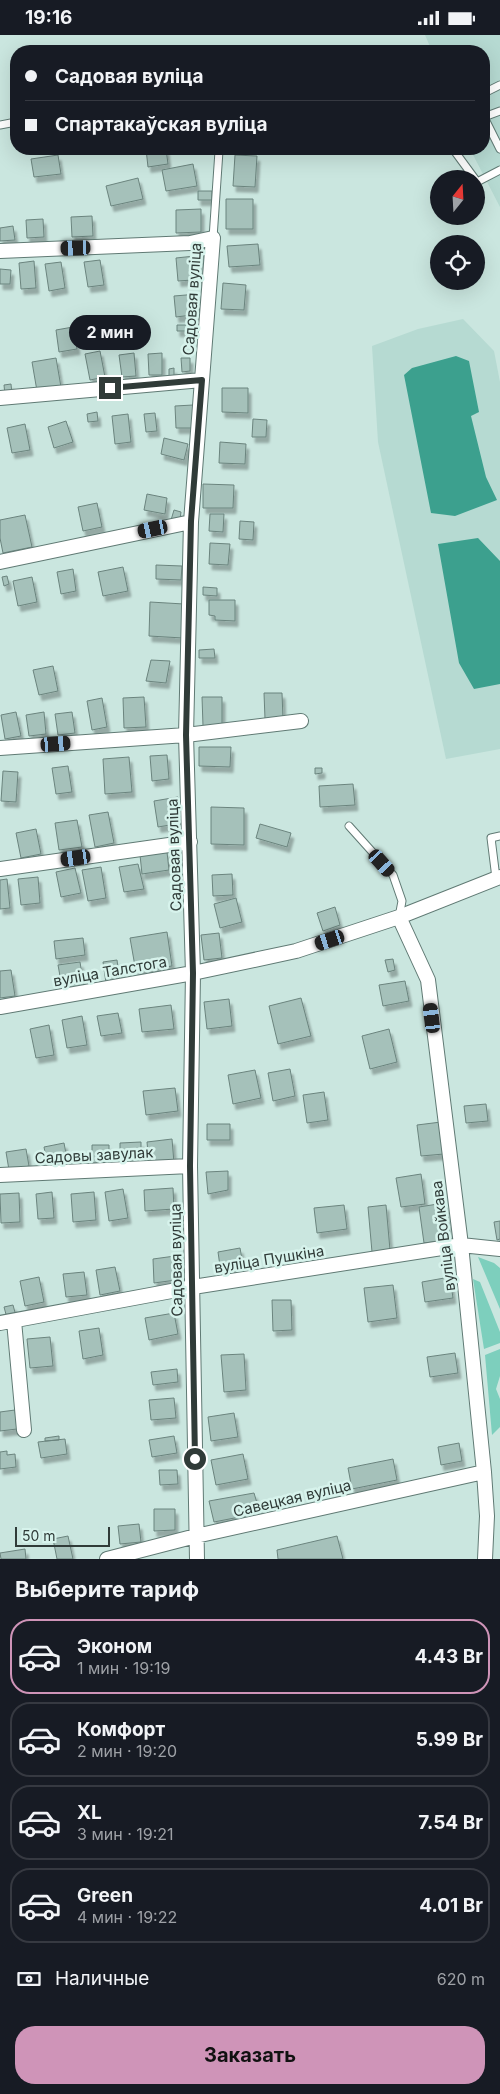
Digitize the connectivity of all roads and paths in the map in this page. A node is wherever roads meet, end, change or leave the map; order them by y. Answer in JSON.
{"nodes":[{"id":1,"x":490,"y":129,"type":"edge"},
{"id":2,"x":500,"y":149,"type":"edge"},
{"id":3,"x":219,"y":155,"type":"edge"},
{"id":4,"x":457,"y":155,"type":"edge"},
{"id":5,"x":469,"y":170,"type":"edge"},
{"id":6,"x":500,"y":170,"type":"edge"},
{"id":7,"x":485,"y":178,"type":"edge"},
{"id":8,"x":213,"y":238,"type":"junction"},
{"id":9,"x":0,"y":251,"type":"edge"},
{"id":10,"x":202,"y":380,"type":"junction"},
{"id":11,"x":0,"y":398,"type":"edge"},
{"id":12,"x":191,"y":521,"type":"junction"},
{"id":13,"x":0,"y":562,"type":"edge"},
{"id":14,"x":301,"y":721,"type":"dead end"},
{"id":15,"x":186,"y":735,"type":"junction"},
{"id":16,"x":0,"y":748,"type":"edge"},
{"id":17,"x":349,"y":826,"type":"dead end"},
{"id":18,"x":500,"y":835,"type":"edge"},
{"id":19,"x":190,"y":842,"type":"junction"},
{"id":20,"x":0,"y":869,"type":"edge"},
{"id":21,"x":499,"y":881,"type":"edge"},
{"id":22,"x":399,"y":917,"type":"junction"},
{"id":23,"x":193,"y":973,"type":"junction"},
{"id":24,"x":0,"y":1007,"type":"edge"},
{"id":25,"x":190,"y":1166,"type":"junction"},
{"id":26,"x":0,"y":1175,"type":"edge"},
{"id":27,"x":461,"y":1245,"type":"junction"},
{"id":28,"x":500,"y":1249,"type":"edge"},
{"id":29,"x":193,"y":1287,"type":"junction"},
{"id":30,"x":7,"y":1322,"type":"edge"},
{"id":31,"x":24,"y":1430,"type":"dead end"},
{"id":32,"x":484,"y":1472,"type":"junction"},
{"id":33,"x":196,"y":1536,"type":"junction"},
{"id":34,"x":107,"y":1559,"type":"edge"},
{"id":35,"x":197,"y":1559,"type":"edge"},
{"id":36,"x":485,"y":1559,"type":"edge"}],
"edges":[{"from":1,"to":2,"type":"lane"},
{"from":3,"to":8,"type":"lane","name":"Садовая вуліца"},
{"from":4,"to":5,"type":"lane"},
{"from":6,"to":7,"type":"lane"},
{"from":8,"to":9,"type":"street"},
{"from":8,"to":10,"type":"street","name":"Садовая вуліца"},
{"from":10,"to":11,"type":"street"},
{"from":10,"to":12,"type":"street","name":"Садовая вуліца"},
{"from":12,"to":13,"type":"street"},
{"from":12,"to":15,"type":"street","name":"Садовая вуліца"},
{"from":14,"to":15,"type":"street"},
{"from":15,"to":16,"type":"street"},
{"from":15,"to":19,"type":"street","name":"Садовая вуліца"},
{"from":17,"to":22,"type":"lane"},
{"from":18,"to":21,"type":"lane"},
{"from":19,"to":20,"type":"street"},
{"from":19,"to":23,"type":"street","name":"Садовая вуліца"},
{"from":21,"to":22,"type":"street","name":"вуліца Талстога"},
{"from":22,"to":23,"type":"street","name":"вуліца Талстога"},
{"from":22,"to":27,"type":"street","name":"вуліца Войкава"},
{"from":23,"to":24,"type":"street","name":"вуліца Талстога"},
{"from":23,"to":25,"type":"street","name":"Садовая вуліца"},
{"from":25,"to":26,"type":"street","name":"Садовы завулак"},
{"from":25,"to":29,"type":"street","name":"Садовая вуліца"},
{"from":27,"to":28,"type":"street","name":"вуліца Пушкіна"},
{"from":27,"to":29,"type":"street","name":"вуліца Пушкіна"},
{"from":27,"to":32,"type":"street","name":"вуліца Войкава"},
{"from":29,"to":30,"type":"street","name":"вуліца Пушкіна"},
{"from":29,"to":33,"type":"street","name":"Садовая вуліца"},
{"from":30,"to":31,"type":"street","name":"вуліца Пушкіна"},
{"from":32,"to":33,"type":"street","name":"Савецкая вуліца"},
{"from":32,"to":36,"type":"street","name":"вуліца Войкава"},
{"from":33,"to":34,"type":"street","name":"Савецкая вуліца"},
{"from":33,"to":35,"type":"street","name":"Садовая вуліца"}]}
